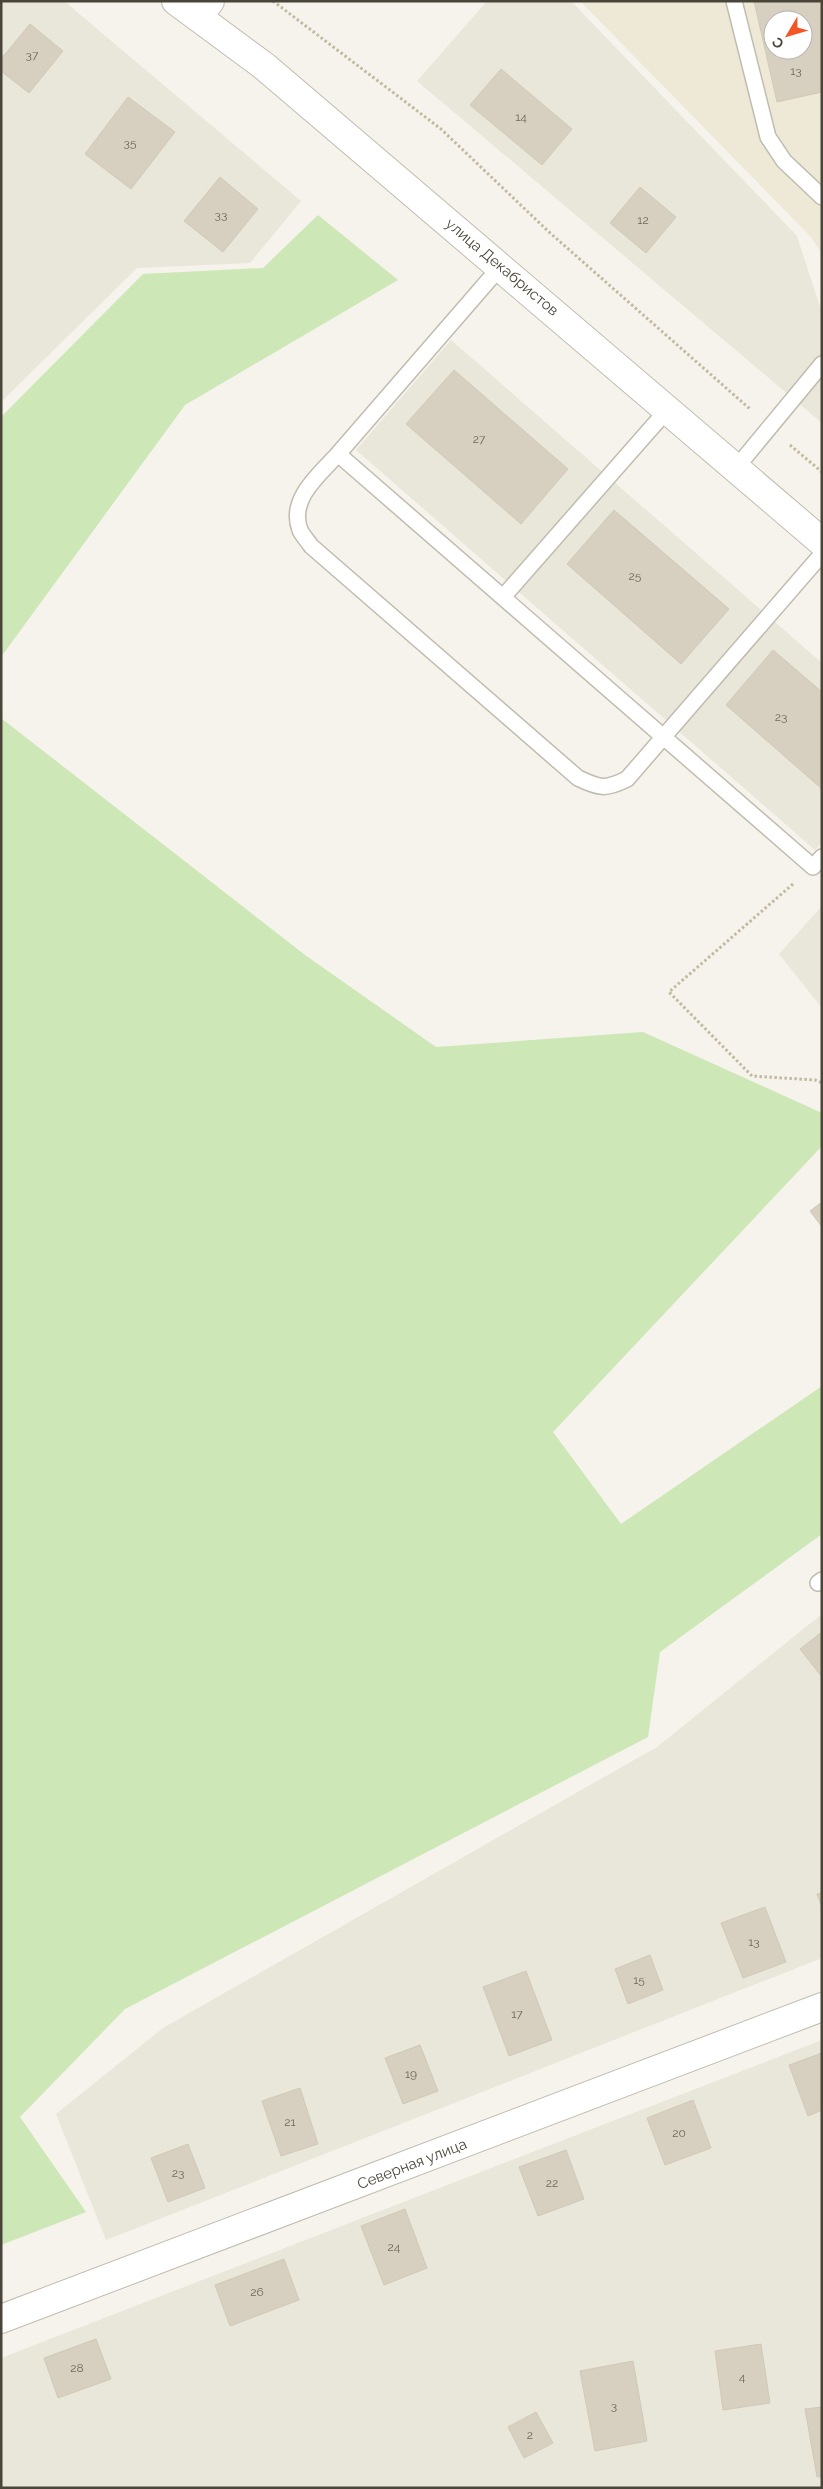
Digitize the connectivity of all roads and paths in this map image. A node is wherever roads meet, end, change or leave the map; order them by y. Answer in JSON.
{"nodes":[{"id":1,"x":176,"y":1,"type":"edge"},
{"id":2,"x":273,"y":1,"type":"edge"},
{"id":3,"x":734,"y":1,"type":"edge"},
{"id":4,"x":204,"y":9,"type":"edge"},
{"id":5,"x":822,"y":197,"type":"edge"},
{"id":6,"x":500,"y":266,"type":"junction"},
{"id":7,"x":822,"y":364,"type":"edge"},
{"id":8,"x":668,"y":409,"type":"junction"},
{"id":9,"x":770,"y":427,"type":"junction"},
{"id":10,"x":338,"y":454,"type":"junction"},
{"id":11,"x":736,"y":468,"type":"junction"},
{"id":12,"x":822,"y":472,"type":"edge"},
{"id":13,"x":822,"y":542,"type":"edge"},
{"id":14,"x":822,"y":554,"type":"edge"},
{"id":15,"x":503,"y":597,"type":"junction"},
{"id":16,"x":663,"y":737,"type":"junction"},
{"id":17,"x":817,"y":862,"type":"edge"},
{"id":18,"x":822,"y":1083,"type":"edge"},
{"id":19,"x":822,"y":2007,"type":"edge"},
{"id":20,"x":1,"y":2319,"type":"edge"}],
"edges":[{"from":1,"to":4,"type":"street","name":"улица Декабристов"},
{"from":2,"to":9,"type":"path"},
{"from":3,"to":5,"type":"lane"},
{"from":4,"to":6,"type":"street","name":"улица Декабристов"},
{"from":6,"to":8,"type":"street","name":"улица Декабристов"},
{"from":6,"to":10,"type":"lane"},
{"from":7,"to":9,"type":"lane"},
{"from":8,"to":11,"type":"street","name":"улица Декабристов"},
{"from":8,"to":15,"type":"lane"},
{"from":9,"to":11,"type":"lane"},
{"from":9,"to":12,"type":"path"},
{"from":10,"to":15,"type":"lane"},
{"from":10,"to":16,"type":"lane"},
{"from":11,"to":13,"type":"street","name":"улица Декабристов"},
{"from":14,"to":16,"type":"lane"},
{"from":15,"to":16,"type":"lane"},
{"from":16,"to":17,"type":"lane"},
{"from":17,"to":18,"type":"path"},
{"from":19,"to":20,"type":"street","name":"Северная улица"}]}
